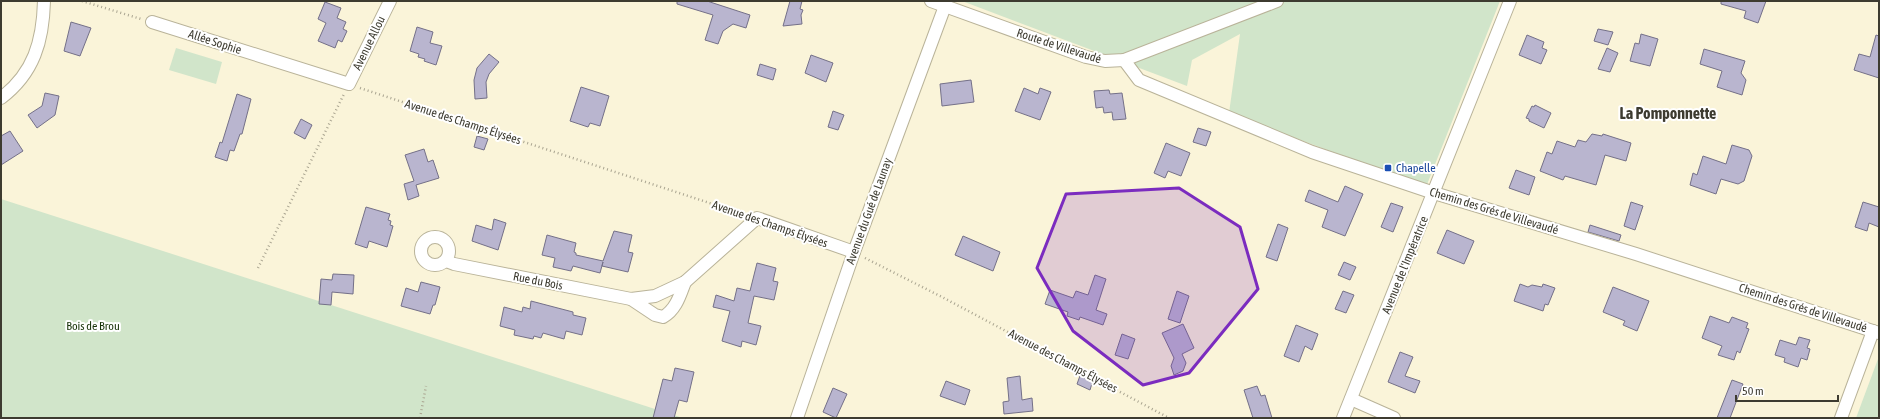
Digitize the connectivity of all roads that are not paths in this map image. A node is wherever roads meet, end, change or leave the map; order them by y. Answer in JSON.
{"nodes":[{"id":1,"x":44,"y":1,"type":"edge"},
{"id":2,"x":390,"y":1,"type":"edge"},
{"id":3,"x":931,"y":1,"type":"edge"},
{"id":4,"x":1277,"y":1,"type":"edge"},
{"id":5,"x":1510,"y":1,"type":"edge"},
{"id":6,"x":945,"y":6,"type":"junction"},
{"id":7,"x":152,"y":22,"type":"road end"},
{"id":8,"x":1124,"y":60,"type":"junction"},
{"id":9,"x":349,"y":84,"type":"joint"},
{"id":10,"x":1,"y":98,"type":"edge"},
{"id":11,"x":1434,"y":193,"type":"junction"},
{"id":12,"x":757,"y":218,"type":"joint"},
{"id":13,"x":854,"y":252,"type":"junction"},
{"id":14,"x":446,"y":260,"type":"dead end"},
{"id":15,"x":685,"y":282,"type":"junction"},
{"id":16,"x":631,"y":300,"type":"junction"},
{"id":17,"x":1876,"y":332,"type":"edge"},
{"id":18,"x":1351,"y":399,"type":"junction"},
{"id":19,"x":797,"y":418,"type":"edge"},
{"id":20,"x":1343,"y":418,"type":"edge"},
{"id":21,"x":1394,"y":418,"type":"edge"},
{"id":22,"x":1841,"y":418,"type":"edge"}],
"edges":[{"from":1,"to":10,"type":"street"},
{"from":2,"to":9,"type":"street","name":"Avenue Allou"},
{"from":3,"to":6,"type":"street","name":"Route de Villevaudé"},
{"from":4,"to":8,"type":"street","name":"Route de Villevaudé"},
{"from":5,"to":11,"type":"street","name":"Avenue de l'Impératrice"},
{"from":6,"to":8,"type":"street","name":"Route de Villevaudé"},
{"from":6,"to":13,"type":"street","name":"Avenue du Gué de Launay"},
{"from":7,"to":9,"type":"street","name":"Allée Sophie"},
{"from":8,"to":11,"type":"street","name":"Chemin des Grés de Villevaudé"},
{"from":11,"to":17,"type":"street","name":"Chemin des Grés de Villevaudé"},
{"from":11,"to":18,"type":"street","name":"Avenue de l'Impératrice"},
{"from":12,"to":13,"type":"street","name":"Avenue des Champs Élysées"},
{"from":12,"to":15,"type":"street","name":"Rue du Bois"},
{"from":13,"to":19,"type":"street","name":"Avenue du Gué de Launay"},
{"from":14,"to":16,"type":"street","name":"Rue du Bois"},
{"from":15,"to":16,"type":"street","name":"Rue du Bois"},
{"from":15,"to":16,"type":"street","name":"Rue du Bois"},
{"from":17,"to":22,"type":"street"},
{"from":18,"to":20,"type":"street","name":"Avenue de l'Impératrice"},
{"from":18,"to":21,"type":"street"}]}
